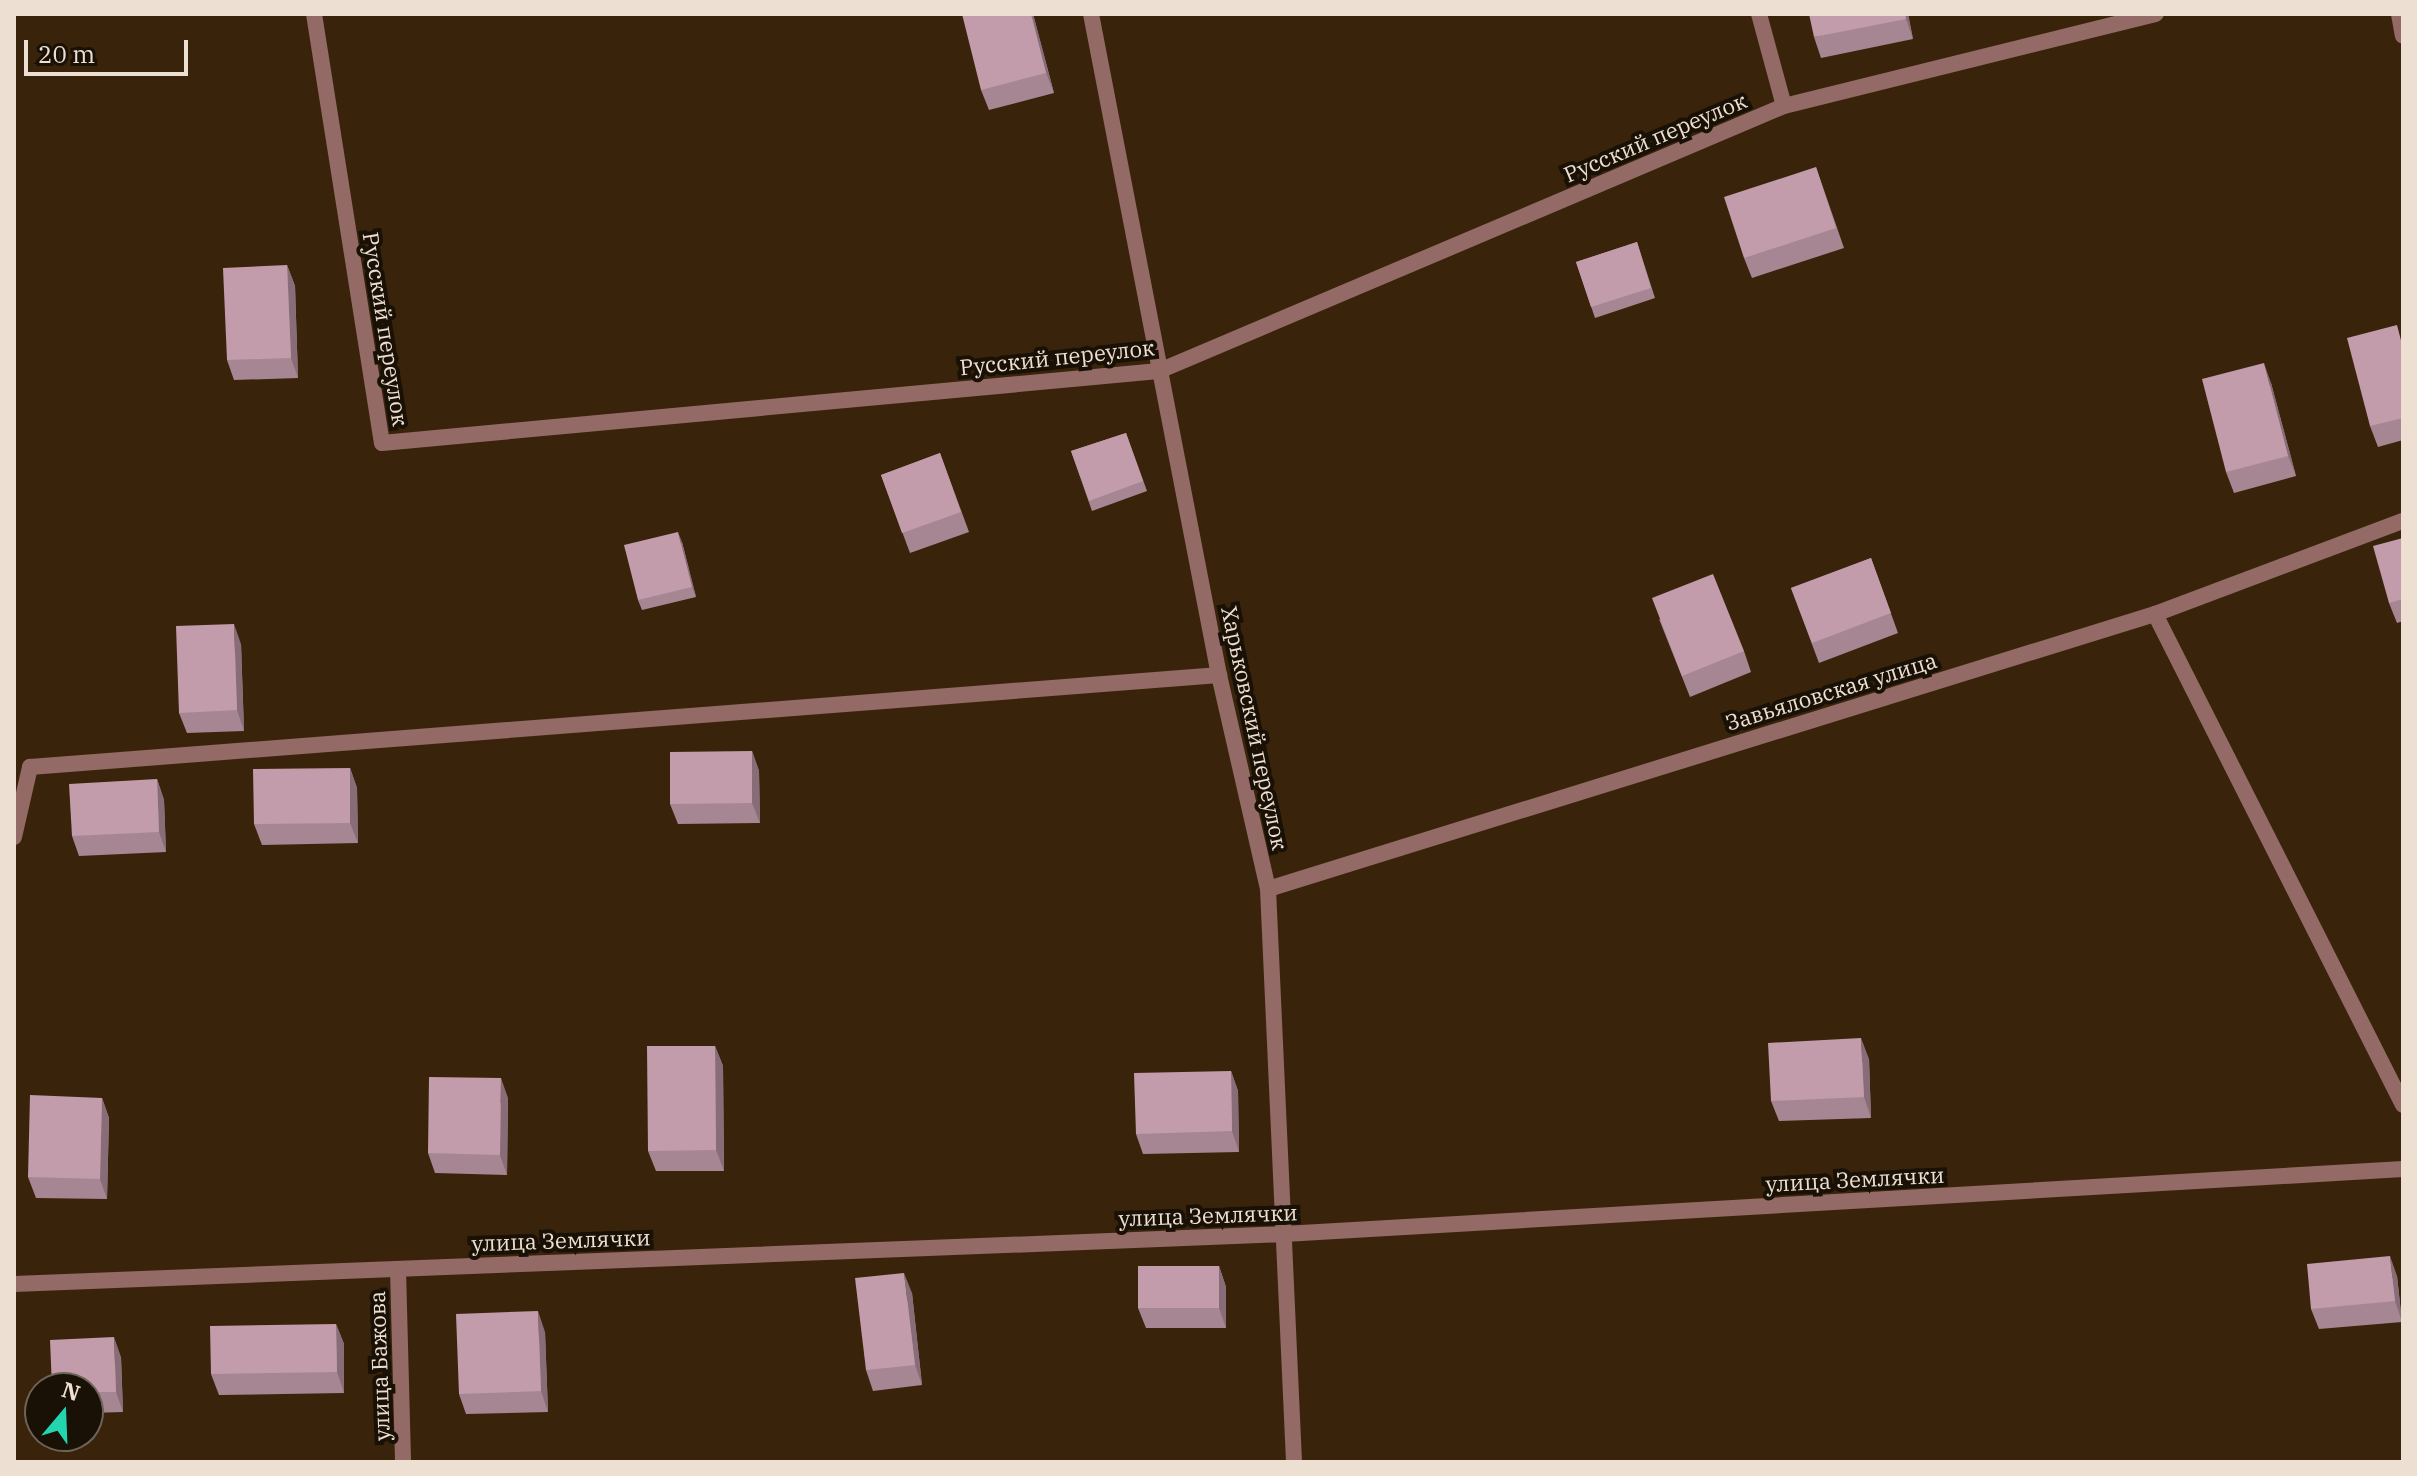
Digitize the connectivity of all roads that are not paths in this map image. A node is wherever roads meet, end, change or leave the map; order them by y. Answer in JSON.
{"nodes":[{"id":1,"x":314,"y":14,"type":"edge"},
{"id":2,"x":1091,"y":14,"type":"edge"},
{"id":3,"x":1759,"y":14,"type":"edge"},
{"id":4,"x":2156,"y":14,"type":"edge"},
{"id":5,"x":2399,"y":14,"type":"edge"},
{"id":6,"x":2403,"y":36,"type":"edge"},
{"id":7,"x":1784,"y":106,"type":"junction"},
{"id":8,"x":1159,"y":371,"type":"junction"},
{"id":9,"x":2403,"y":521,"type":"edge"},
{"id":10,"x":2155,"y":614,"type":"junction"},
{"id":11,"x":1219,"y":675,"type":"junction"},
{"id":12,"x":14,"y":837,"type":"edge"},
{"id":13,"x":1268,"y":889,"type":"junction"},
{"id":14,"x":2403,"y":1105,"type":"edge"},
{"id":15,"x":2403,"y":1169,"type":"edge"},
{"id":16,"x":1284,"y":1234,"type":"junction"},
{"id":17,"x":398,"y":1269,"type":"junction"},
{"id":18,"x":14,"y":1284,"type":"edge"},
{"id":19,"x":403,"y":1462,"type":"edge"},
{"id":20,"x":1294,"y":1462,"type":"edge"}],
"edges":[{"from":1,"to":8,"type":"street","name":"Русский переулок"},
{"from":2,"to":8,"type":"street","name":"Харьковский переулок"},
{"from":3,"to":7,"type":"street"},
{"from":4,"to":7,"type":"street","name":"Русский переулок"},
{"from":5,"to":6,"type":"street"},
{"from":7,"to":8,"type":"street","name":"Русский переулок"},
{"from":8,"to":11,"type":"street","name":"Харьковский переулок"},
{"from":9,"to":10,"type":"street","name":"Завьяловская улица"},
{"from":10,"to":13,"type":"street","name":"Завьяловская улица"},
{"from":10,"to":14,"type":"street"},
{"from":11,"to":12,"type":"street"},
{"from":11,"to":13,"type":"street","name":"Харьковский переулок"},
{"from":13,"to":16,"type":"street","name":"Харьковский переулок"},
{"from":15,"to":16,"type":"street","name":"улица Землячки"},
{"from":16,"to":17,"type":"street","name":"улица Землячки"},
{"from":16,"to":20,"type":"street","name":"Харьковский переулок"},
{"from":17,"to":18,"type":"street","name":"улица Землячки"},
{"from":17,"to":19,"type":"street","name":"улица Бажова"}]}
